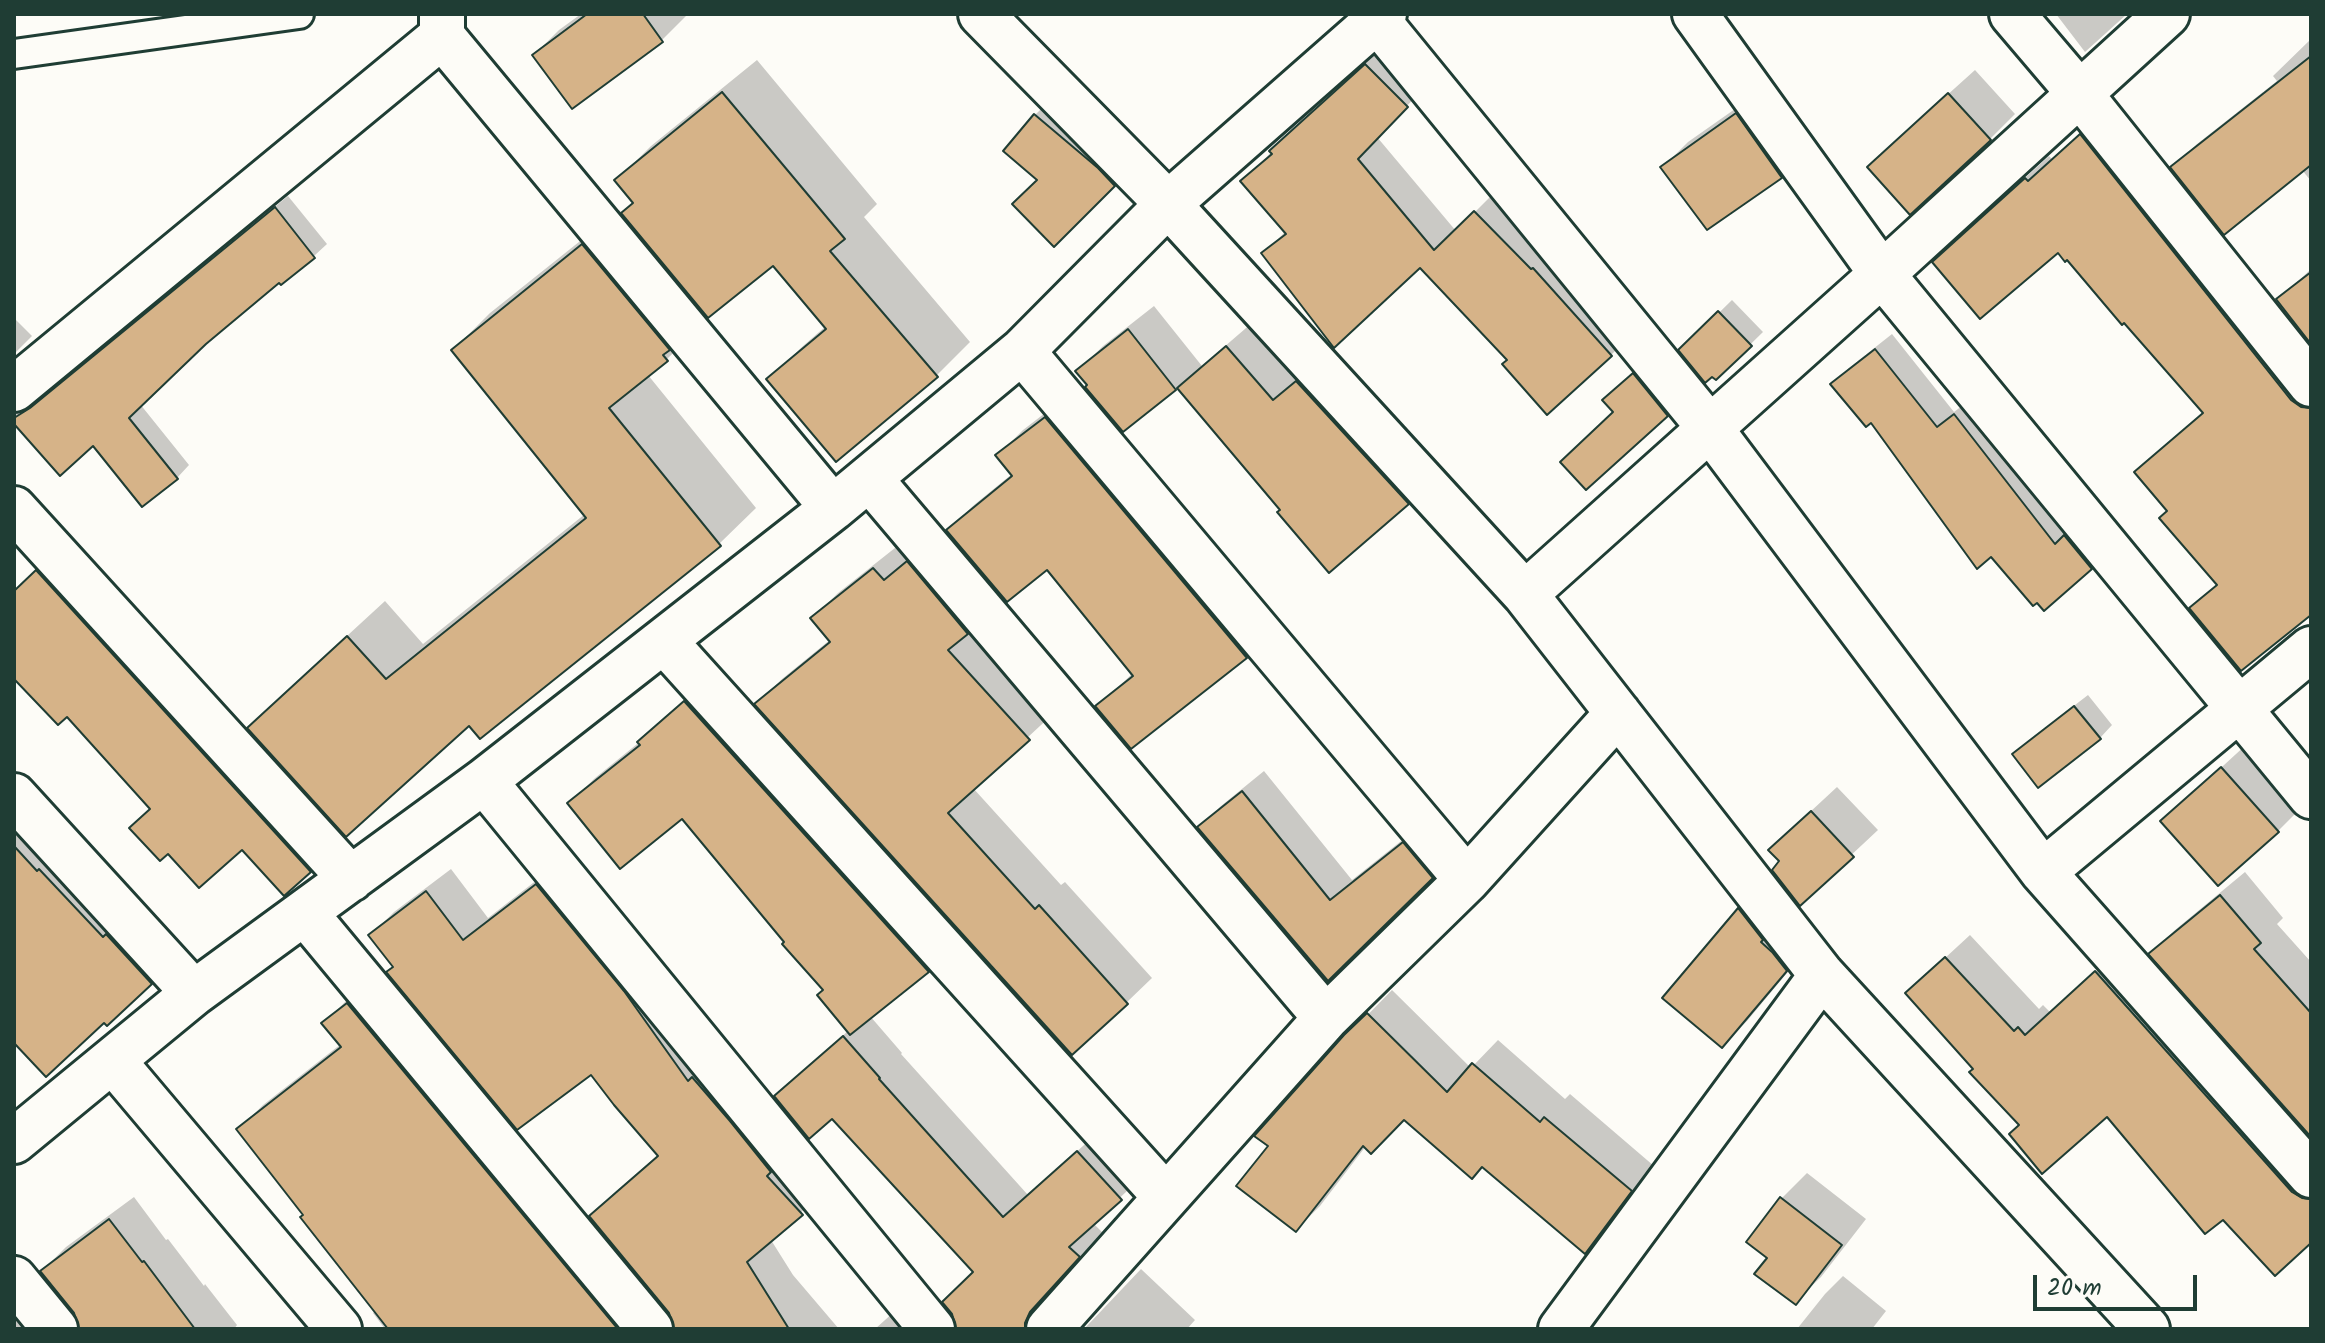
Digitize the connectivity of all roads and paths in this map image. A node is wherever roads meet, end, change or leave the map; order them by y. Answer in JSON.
{"nodes":[{"id":1,"x":299,"y":14,"type":"edge"},
{"id":2,"x":981,"y":14,"type":"edge"},
{"id":3,"x":1695,"y":14,"type":"edge"},
{"id":4,"x":2012,"y":14,"type":"edge"},
{"id":5,"x":2167,"y":14,"type":"edge"},
{"id":6,"x":1381,"y":17,"type":"edge"},
{"id":7,"x":442,"y":25,"type":"edge"},
{"id":8,"x":14,"y":54,"type":"edge"},
{"id":9,"x":2080,"y":94,"type":"junction"},
{"id":10,"x":1168,"y":204,"type":"junction"},
{"id":11,"x":1882,"y":274,"type":"junction"},
{"id":12,"x":1022,"y":351,"type":"junction"},
{"id":13,"x":2311,"y":384,"type":"edge"},
{"id":14,"x":14,"y":389,"type":"edge"},
{"id":15,"x":1709,"y":427,"type":"junction"},
{"id":16,"x":869,"y":478,"type":"junction"},
{"id":17,"x":833,"y":508,"type":"junction"},
{"id":18,"x":14,"y":509,"type":"edge"},
{"id":19,"x":1525,"y":594,"type":"junction"},
{"id":20,"x":664,"y":641,"type":"junction"},
{"id":21,"x":2311,"y":649,"type":"edge"},
{"id":22,"x":2238,"y":709,"type":"junction"},
{"id":23,"x":1618,"y":713,"type":"junction"},
{"id":24,"x":484,"y":781,"type":"junction"},
{"id":25,"x":14,"y":796,"type":"edge"},
{"id":26,"x":2311,"y":796,"type":"edge"},
{"id":27,"x":2043,"y":872,"type":"junction"},
{"id":28,"x":351,"y":879,"type":"junction"},
{"id":29,"x":1467,"y":880,"type":"junction"},
{"id":30,"x":305,"y":913,"type":"junction"},
{"id":31,"x":1822,"y":975,"type":"junction"},
{"id":32,"x":194,"y":993,"type":"junction"},
{"id":33,"x":1326,"y":1018,"type":"junction"},
{"id":34,"x":113,"y":1061,"type":"junction"},
{"id":35,"x":21,"y":1125,"type":"edge"},
{"id":36,"x":2311,"y":1175,"type":"edge"},
{"id":37,"x":1165,"y":1196,"type":"junction"},
{"id":38,"x":14,"y":1279,"type":"edge"},
{"id":39,"x":1564,"y":1328,"type":"edge"},
{"id":40,"x":55,"y":1329,"type":"edge"},
{"id":41,"x":339,"y":1329,"type":"edge"},
{"id":42,"x":650,"y":1329,"type":"edge"},
{"id":43,"x":932,"y":1329,"type":"edge"},
{"id":44,"x":1049,"y":1329,"type":"edge"},
{"id":45,"x":2147,"y":1329,"type":"edge"}],
"edges":[{"from":1,"to":8,"type":"lane"},
{"from":2,"to":10,"type":"street"},
{"from":3,"to":11,"type":"street"},
{"from":4,"to":9,"type":"street"},
{"from":5,"to":9,"type":"street"},
{"from":6,"to":10,"type":"street"},
{"from":6,"to":15,"type":"street"},
{"from":7,"to":14,"type":"street"},
{"from":7,"to":17,"type":"street"},
{"from":9,"to":11,"type":"street"},
{"from":9,"to":13,"type":"street"},
{"from":10,"to":12,"type":"street"},
{"from":10,"to":19,"type":"street"},
{"from":11,"to":15,"type":"street"},
{"from":11,"to":22,"type":"street"},
{"from":12,"to":16,"type":"street"},
{"from":12,"to":29,"type":"street"},
{"from":15,"to":19,"type":"street"},
{"from":15,"to":27,"type":"street"},
{"from":16,"to":17,"type":"street"},
{"from":16,"to":33,"type":"street"},
{"from":17,"to":20,"type":"street"},
{"from":18,"to":28,"type":"street"},
{"from":19,"to":23,"type":"street"},
{"from":20,"to":24,"type":"street"},
{"from":20,"to":37,"type":"street"},
{"from":21,"to":22,"type":"street"},
{"from":22,"to":26,"type":"street"},
{"from":22,"to":27,"type":"street"},
{"from":23,"to":29,"type":"street"},
{"from":23,"to":31,"type":"street"},
{"from":24,"to":28,"type":"street"},
{"from":24,"to":43,"type":"street"},
{"from":25,"to":32,"type":"street"},
{"from":27,"to":36,"type":"street"},
{"from":28,"to":30,"type":"street"},
{"from":29,"to":33,"type":"street"},
{"from":30,"to":32,"type":"street"},
{"from":30,"to":42,"type":"street"},
{"from":31,"to":39,"type":"street"},
{"from":31,"to":45,"type":"street"},
{"from":32,"to":34,"type":"street"},
{"from":33,"to":37,"type":"street"},
{"from":34,"to":35,"type":"street"},
{"from":34,"to":41,"type":"street"},
{"from":37,"to":44,"type":"street"},
{"from":38,"to":40,"type":"street"}]}
